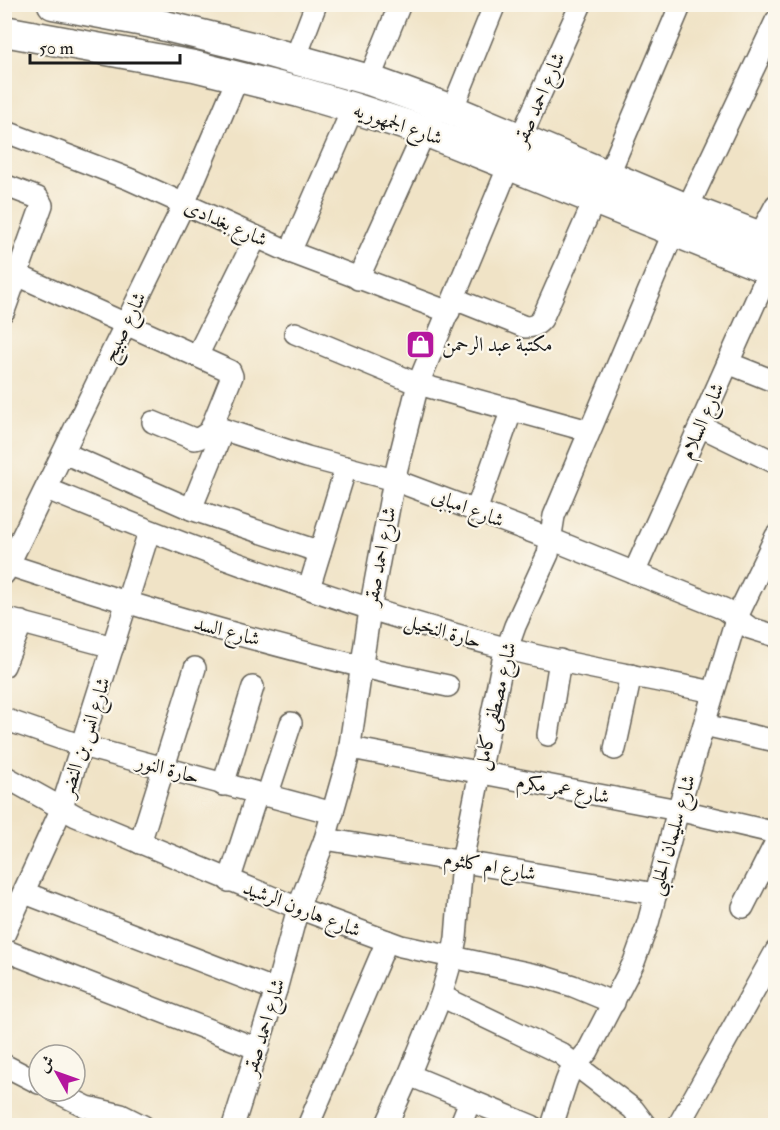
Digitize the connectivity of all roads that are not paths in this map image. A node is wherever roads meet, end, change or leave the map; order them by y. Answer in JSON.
{"nodes":[{"id":1,"x":53,"y":4,"type":"edge"},
{"id":2,"x":316,"y":4,"type":"edge"},
{"id":3,"x":400,"y":4,"type":"edge"},
{"id":4,"x":495,"y":4,"type":"edge"},
{"id":5,"x":581,"y":4,"type":"edge"},
{"id":6,"x":681,"y":4,"type":"edge"},
{"id":7,"x":151,"y":13,"type":"edge"},
{"id":8,"x":776,"y":21,"type":"edge"},
{"id":9,"x":4,"y":31,"type":"edge"},
{"id":10,"x":295,"y":59,"type":"junction"},
{"id":11,"x":238,"y":77,"type":"junction"},
{"id":12,"x":369,"y":80,"type":"junction"},
{"id":13,"x":354,"y":108,"type":"junction"},
{"id":14,"x":452,"y":110,"type":"junction"},
{"id":15,"x":4,"y":131,"type":"edge"},
{"id":16,"x":424,"y":131,"type":"junction"},
{"id":17,"x":515,"y":152,"type":"junction"},
{"id":18,"x":4,"y":185,"type":"edge"},
{"id":19,"x":601,"y":187,"type":"junction"},
{"id":20,"x":184,"y":204,"type":"junction"},
{"id":21,"x":776,"y":205,"type":"edge"},
{"id":22,"x":681,"y":220,"type":"junction"},
{"id":23,"x":256,"y":237,"type":"junction"},
{"id":24,"x":290,"y":252,"type":"junction"},
{"id":25,"x":770,"y":255,"type":"edge"},
{"id":26,"x":11,"y":272,"type":"edge"},
{"id":27,"x":358,"y":279,"type":"junction"},
{"id":28,"x":452,"y":306,"type":"junction"},
{"id":29,"x":4,"y":311,"type":"edge"},
{"id":30,"x":126,"y":323,"type":"junction"},
{"id":31,"x":295,"y":333,"type":"dead end"},
{"id":32,"x":197,"y":356,"type":"junction"},
{"id":33,"x":728,"y":363,"type":"junction"},
{"id":34,"x":776,"y":382,"type":"edge"},
{"id":35,"x":418,"y":384,"type":"junction"},
{"id":36,"x":512,"y":410,"type":"junction"},
{"id":37,"x":153,"y":422,"type":"dead end"},
{"id":38,"x":700,"y":426,"type":"junction"},
{"id":39,"x":217,"y":430,"type":"junction"},
{"id":40,"x":589,"y":430,"type":"junction"},
{"id":41,"x":64,"y":453,"type":"junction"},
{"id":42,"x":776,"y":463,"type":"edge"},
{"id":43,"x":346,"y":467,"type":"junction"},
{"id":44,"x":394,"y":480,"type":"junction"},
{"id":45,"x":47,"y":489,"type":"junction"},
{"id":46,"x":191,"y":509,"type":"junction"},
{"id":47,"x":476,"y":511,"type":"junction"},
{"id":48,"x":149,"y":532,"type":"junction"},
{"id":49,"x":776,"y":536,"type":"edge"},
{"id":50,"x":551,"y":539,"type":"junction"},
{"id":51,"x":320,"y":552,"type":"junction"},
{"id":52,"x":7,"y":569,"type":"edge"},
{"id":53,"x":634,"y":573,"type":"junction"},
{"id":54,"x":309,"y":588,"type":"junction"},
{"id":55,"x":128,"y":604,"type":"junction"},
{"id":56,"x":370,"y":610,"type":"junction"},
{"id":57,"x":736,"y":619,"type":"junction"},
{"id":58,"x":13,"y":620,"type":"edge"},
{"id":59,"x":776,"y":636,"type":"edge"},
{"id":60,"x":113,"y":647,"type":"junction"},
{"id":61,"x":507,"y":648,"type":"junction"},
{"id":62,"x":560,"y":660,"type":"junction"},
{"id":63,"x":4,"y":666,"type":"edge"},
{"id":64,"x":195,"y":668,"type":"dead end"},
{"id":65,"x":362,"y":668,"type":"junction"},
{"id":66,"x":631,"y":675,"type":"junction"},
{"id":67,"x":448,"y":686,"type":"dead end"},
{"id":68,"x":253,"y":687,"type":"dead end"},
{"id":69,"x":714,"y":692,"type":"junction"},
{"id":70,"x":4,"y":719,"type":"edge"},
{"id":71,"x":291,"y":723,"type":"dead end"},
{"id":72,"x":704,"y":725,"type":"junction"},
{"id":73,"x":548,"y":735,"type":"dead end"},
{"id":74,"x":776,"y":741,"type":"edge"},
{"id":75,"x":82,"y":746,"type":"junction"},
{"id":76,"x":351,"y":748,"type":"junction"},
{"id":77,"x":615,"y":748,"type":"dead end"},
{"id":78,"x":163,"y":768,"type":"junction"},
{"id":79,"x":479,"y":774,"type":"junction"},
{"id":80,"x":4,"y":776,"type":"edge"},
{"id":81,"x":223,"y":785,"type":"junction"},
{"id":82,"x":262,"y":795,"type":"junction"},
{"id":83,"x":61,"y":810,"type":"junction"},
{"id":84,"x":678,"y":810,"type":"junction"},
{"id":85,"x":333,"y":813,"type":"junction"},
{"id":86,"x":776,"y":833,"type":"edge"},
{"id":87,"x":325,"y":839,"type":"junction"},
{"id":88,"x":776,"y":842,"type":"edge"},
{"id":89,"x":140,"y":843,"type":"junction"},
{"id":90,"x":462,"y":861,"type":"junction"},
{"id":91,"x":229,"y":880,"type":"junction"},
{"id":92,"x":25,"y":893,"type":"junction"},
{"id":93,"x":656,"y":894,"type":"junction"},
{"id":94,"x":744,"y":907,"type":"dead end"},
{"id":95,"x":298,"y":908,"type":"junction"},
{"id":96,"x":4,"y":935,"type":"edge"},
{"id":97,"x":387,"y":941,"type":"junction"},
{"id":98,"x":4,"y":950,"type":"edge"},
{"id":99,"x":776,"y":951,"type":"edge"},
{"id":100,"x":452,"y":958,"type":"junction"},
{"id":101,"x":276,"y":990,"type":"junction"},
{"id":102,"x":441,"y":996,"type":"junction"},
{"id":103,"x":614,"y":1003,"type":"junction"},
{"id":104,"x":258,"y":1049,"type":"junction"},
{"id":105,"x":4,"y":1065,"type":"edge"},
{"id":106,"x":576,"y":1066,"type":"junction"},
{"id":107,"x":409,"y":1075,"type":"junction"},
{"id":108,"x":27,"y":1077,"type":"edge"},
{"id":109,"x":470,"y":1101,"type":"junction"},
{"id":110,"x":79,"y":1103,"type":"edge"},
{"id":111,"x":100,"y":1119,"type":"edge"},
{"id":112,"x":143,"y":1125,"type":"edge"},
{"id":113,"x":234,"y":1125,"type":"edge"},
{"id":114,"x":308,"y":1125,"type":"edge"},
{"id":115,"x":386,"y":1125,"type":"edge"},
{"id":116,"x":460,"y":1125,"type":"edge"},
{"id":117,"x":532,"y":1125,"type":"edge"},
{"id":118,"x":552,"y":1125,"type":"edge"},
{"id":119,"x":646,"y":1125,"type":"edge"},
{"id":120,"x":678,"y":1125,"type":"edge"}],
"edges":[{"from":1,"to":7,"type":"main road","name":"شارع الجمهوريه"},
{"from":2,"to":10,"type":"street"},
{"from":3,"to":12,"type":"street"},
{"from":4,"to":14,"type":"street"},
{"from":5,"to":17,"type":"street","name":"شارع احمد صقر"},
{"from":6,"to":19,"type":"street"},
{"from":7,"to":10,"type":"main road","name":"شارع الجمهوريه"},
{"from":8,"to":22,"type":"street","name":"شارع مصطفى كامل"},
{"from":9,"to":11,"type":"main road","name":"شارع الجمهوريه"},
{"from":10,"to":12,"type":"main road","name":"شارع الجمهوريه"},
{"from":11,"to":13,"type":"main road","name":"شارع الجمهوريه"},
{"from":11,"to":20,"type":"street","name":"شارع صبيح"},
{"from":12,"to":14,"type":"main road","name":"شارع الجمهوريه"},
{"from":13,"to":16,"type":"main road","name":"شارع الجمهوريه"},
{"from":13,"to":24,"type":"street"},
{"from":14,"to":17,"type":"main road","name":"شارع الجمهوريه"},
{"from":15,"to":20,"type":"street","name":"شارع بغدادى"},
{"from":16,"to":17,"type":"main road","name":"شارع الجمهوريه"},
{"from":16,"to":27,"type":"street"},
{"from":17,"to":19,"type":"main road","name":"شارع الجمهوريه"},
{"from":17,"to":28,"type":"street","name":"شارع احمد صقر"},
{"from":18,"to":26,"type":"street"},
{"from":19,"to":22,"type":"main road","name":"شارع الجمهوريه"},
{"from":19,"to":28,"type":"street","name":"شارع بغدادى"},
{"from":20,"to":23,"type":"street","name":"شارع بغدادى"},
{"from":20,"to":30,"type":"street","name":"شارع صبيح"},
{"from":21,"to":25,"type":"street","name":"شارع السلام"},
{"from":22,"to":25,"type":"main road","name":"شارع الجمهوريه"},
{"from":22,"to":40,"type":"street","name":"شارع مصطفى كامل"},
{"from":23,"to":24,"type":"street","name":"شارع بغدادى"},
{"from":23,"to":32,"type":"street"},
{"from":24,"to":27,"type":"street","name":"شارع بغدادى"},
{"from":25,"to":33,"type":"street","name":"شارع السلام"},
{"from":26,"to":29,"type":"street"},
{"from":26,"to":30,"type":"street"},
{"from":27,"to":28,"type":"street","name":"شارع بغدادى"},
{"from":28,"to":35,"type":"street","name":"شارع احمد صقر"},
{"from":30,"to":32,"type":"street"},
{"from":30,"to":41,"type":"street","name":"شارع صبيح"},
{"from":31,"to":35,"type":"street"},
{"from":32,"to":39,"type":"street"},
{"from":33,"to":34,"type":"street"},
{"from":33,"to":38,"type":"street","name":"شارع السلام"},
{"from":35,"to":36,"type":"street"},
{"from":35,"to":44,"type":"street","name":"شارع احمد صقر"},
{"from":36,"to":40,"type":"street"},
{"from":36,"to":47,"type":"street"},
{"from":37,"to":39,"type":"street","name":"شارع امبابى"},
{"from":38,"to":42,"type":"street"},
{"from":38,"to":53,"type":"street","name":"شارع السلام"},
{"from":39,"to":43,"type":"street","name":"شارع امبابى"},
{"from":39,"to":46,"type":"street"},
{"from":40,"to":50,"type":"street","name":"شارع مصطفى كامل"},
{"from":41,"to":45,"type":"street","name":"شارع صبيح"},
{"from":41,"to":46,"type":"street"},
{"from":43,"to":44,"type":"street","name":"شارع امبابى"},
{"from":43,"to":51,"type":"street"},
{"from":44,"to":47,"type":"street","name":"شارع امبابى"},
{"from":44,"to":56,"type":"street","name":"شارع احمد صقر"},
{"from":45,"to":48,"type":"street","name":"حارة النخيل"},
{"from":45,"to":52,"type":"street","name":"شارع صبيح"},
{"from":46,"to":51,"type":"street"},
{"from":47,"to":50,"type":"street","name":"شارع امبابى"},
{"from":48,"to":54,"type":"street","name":"حارة النخيل"},
{"from":48,"to":55,"type":"street","name":"شارع انس بن النضر"},
{"from":49,"to":57,"type":"street","name":"شارع سليمان الحلبى"},
{"from":50,"to":53,"type":"street","name":"شارع امبابى"},
{"from":50,"to":61,"type":"street","name":"شارع مصطفى كامل"},
{"from":51,"to":54,"type":"street"},
{"from":52,"to":55,"type":"street","name":"شارع السد"},
{"from":53,"to":57,"type":"street","name":"شارع امبابى"},
{"from":54,"to":56,"type":"street","name":"حارة النخيل"},
{"from":55,"to":60,"type":"street","name":"شارع انس بن النضر"},
{"from":55,"to":65,"type":"street","name":"شارع السد"},
{"from":56,"to":61,"type":"street","name":"حارة النخيل"},
{"from":56,"to":65,"type":"street","name":"شارع احمد صقر"},
{"from":57,"to":59,"type":"street","name":"شارع امبابى"},
{"from":57,"to":69,"type":"street","name":"شارع سليمان الحلبى"},
{"from":58,"to":60,"type":"street"},
{"from":58,"to":63,"type":"street"},
{"from":60,"to":75,"type":"street","name":"شارع انس بن النضر"},
{"from":61,"to":62,"type":"street","name":"حارة النخيل"},
{"from":61,"to":79,"type":"street","name":"شارع مصطفى كامل"},
{"from":62,"to":66,"type":"street","name":"حارة النخيل"},
{"from":62,"to":73,"type":"street"},
{"from":64,"to":78,"type":"street"},
{"from":65,"to":67,"type":"street","name":"شارع السد"},
{"from":65,"to":76,"type":"street","name":"شارع احمد صقر"},
{"from":66,"to":69,"type":"street","name":"حارة النخيل"},
{"from":66,"to":77,"type":"street"},
{"from":68,"to":81,"type":"street"},
{"from":69,"to":72,"type":"street","name":"شارع سليمان الحلبى"},
{"from":70,"to":75,"type":"street","name":"حارة النور"},
{"from":71,"to":82,"type":"street"},
{"from":72,"to":74,"type":"street"},
{"from":72,"to":84,"type":"street","name":"شارع سليمان الحلبى"},
{"from":75,"to":78,"type":"street","name":"حارة النور"},
{"from":75,"to":83,"type":"street","name":"شارع انس بن النضر"},
{"from":76,"to":79,"type":"street","name":"شارع عمر مكرم"},
{"from":76,"to":85,"type":"street","name":"شارع احمد صقر"},
{"from":78,"to":81,"type":"street","name":"حارة النور"},
{"from":78,"to":89,"type":"street"},
{"from":79,"to":84,"type":"street","name":"شارع عمر مكرم"},
{"from":79,"to":90,"type":"street","name":"شارع مصطفى كامل"},
{"from":80,"to":83,"type":"street","name":"شارع هارون الرشيد"},
{"from":81,"to":82,"type":"street","name":"حارة النور"},
{"from":82,"to":85,"type":"street","name":"حارة النور"},
{"from":82,"to":91,"type":"street"},
{"from":83,"to":89,"type":"street","name":"شارع هارون الرشيد"},
{"from":83,"to":92,"type":"street","name":"شارع انس بن النضر"},
{"from":84,"to":86,"type":"street","name":"شارع عمر مكرم"},
{"from":84,"to":93,"type":"street","name":"شارع سليمان الحلبى"},
{"from":85,"to":87,"type":"street","name":"شارع احمد صقر"},
{"from":87,"to":90,"type":"street","name":"شارع ام كلثوم"},
{"from":87,"to":95,"type":"street","name":"شارع احمد صقر"},
{"from":88,"to":94,"type":"street"},
{"from":89,"to":91,"type":"street","name":"شارع هارون الرشيد"},
{"from":90,"to":93,"type":"street","name":"شارع ام كلثوم"},
{"from":90,"to":100,"type":"street","name":"شارع مصطفى كامل"},
{"from":91,"to":95,"type":"street","name":"شارع هارون الرشيد"},
{"from":92,"to":96,"type":"street","name":"شارع انس بن النضر"},
{"from":92,"to":101,"type":"street"},
{"from":93,"to":103,"type":"street","name":"شارع سليمان الحلبى"},
{"from":95,"to":97,"type":"street","name":"شارع هارون الرشيد"},
{"from":95,"to":101,"type":"street","name":"شارع احمد صقر"},
{"from":97,"to":100,"type":"street","name":"شارع هارون الرشيد"},
{"from":97,"to":114,"type":"street"},
{"from":98,"to":104,"type":"street"},
{"from":99,"to":120,"type":"street"},
{"from":100,"to":102,"type":"street","name":"شارع مصطفى كامل"},
{"from":100,"to":103,"type":"street","name":"شارع هارون الرشيد"},
{"from":101,"to":104,"type":"street","name":"شارع احمد صقر"},
{"from":102,"to":106,"type":"street"},
{"from":102,"to":107,"type":"street","name":"شارع مصطفى كامل"},
{"from":103,"to":106,"type":"street","name":"شارع سليمان الحلبى"},
{"from":104,"to":113,"type":"street","name":"شارع احمد صقر"},
{"from":105,"to":108,"type":"street"},
{"from":106,"to":118,"type":"street","name":"شارع سليمان الحلبى"},
{"from":106,"to":119,"type":"street"},
{"from":107,"to":109,"type":"street"},
{"from":107,"to":115,"type":"street","name":"شارع مصطفى كامل"},
{"from":109,"to":116,"type":"street"},
{"from":109,"to":117,"type":"street"},
{"from":110,"to":111,"type":"street"},
{"from":111,"to":112,"type":"street"}]}
